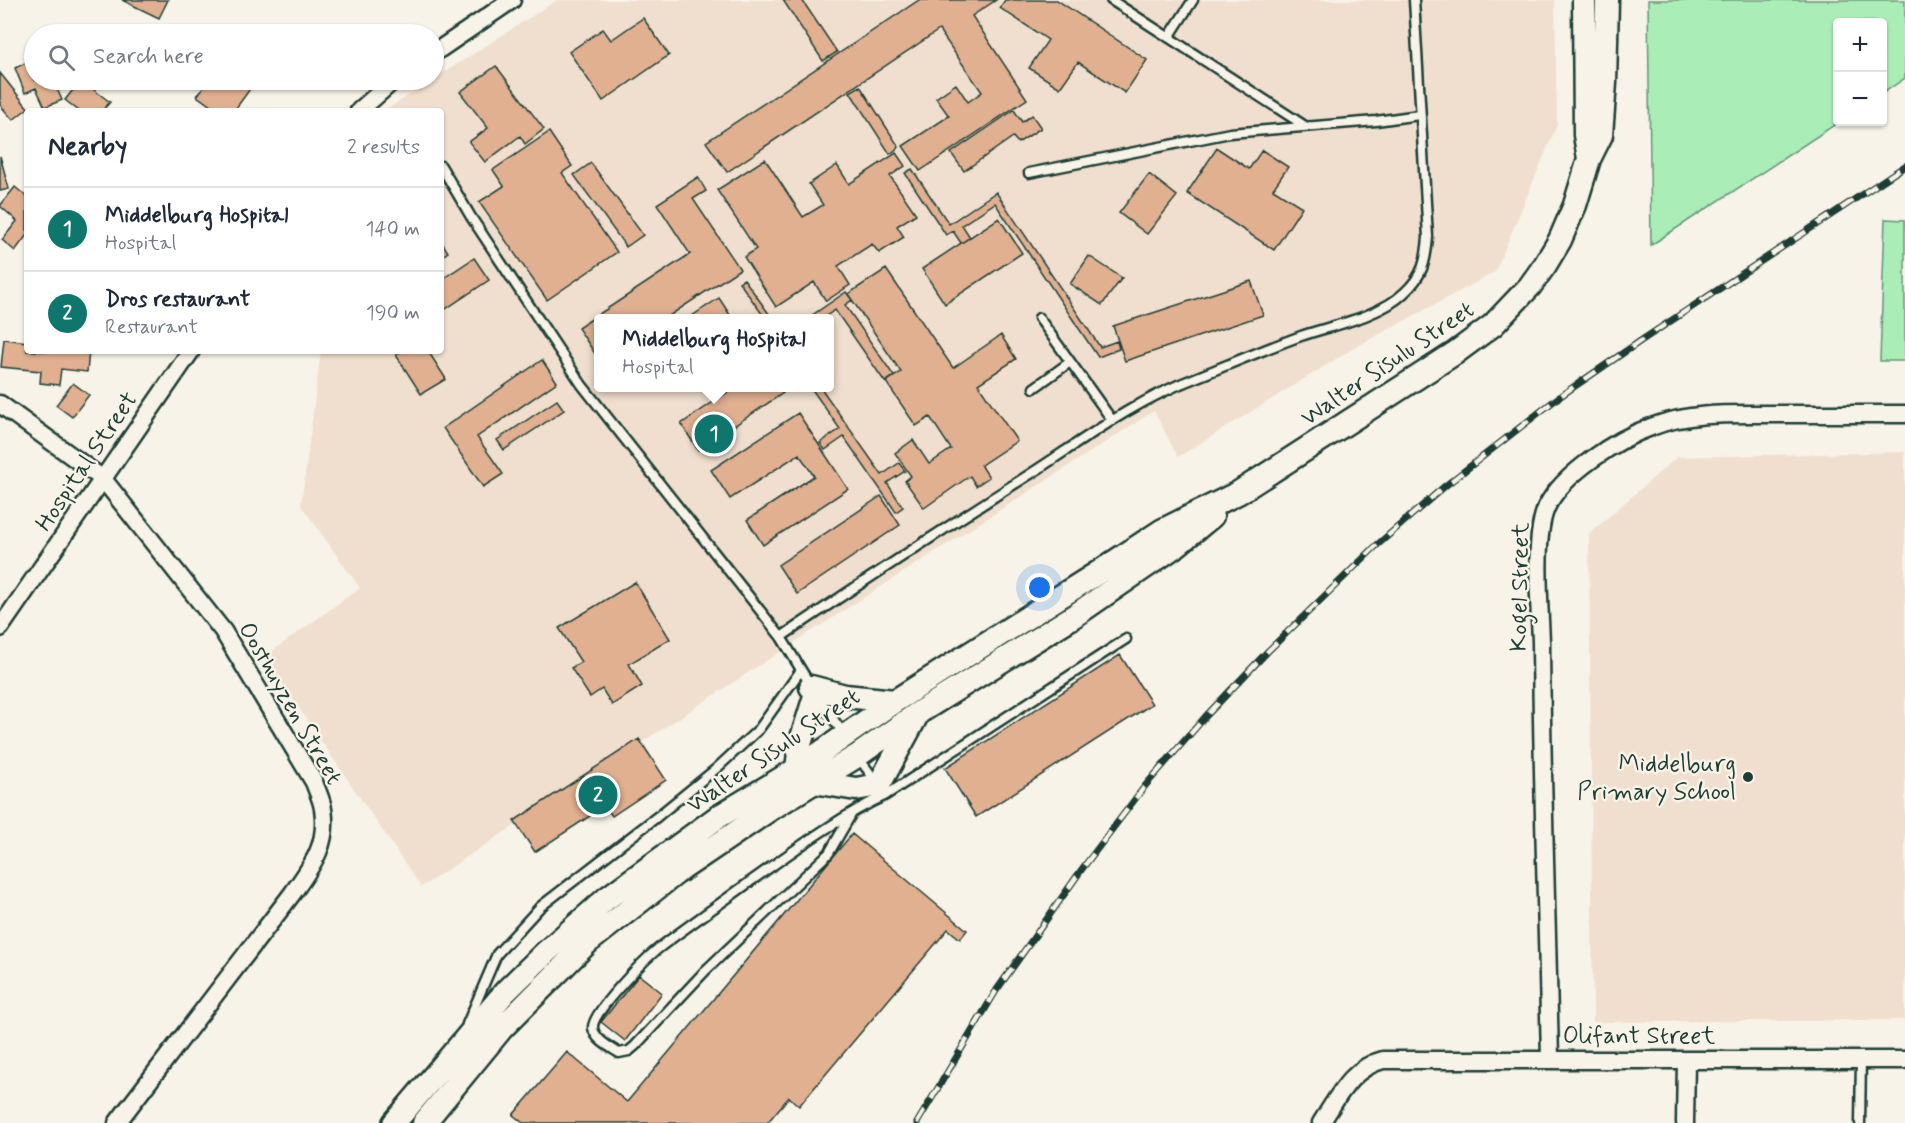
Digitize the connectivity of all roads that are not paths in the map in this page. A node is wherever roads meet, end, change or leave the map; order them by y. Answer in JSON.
{"nodes":[{"id":1,"x":512,"y":0,"type":"edge"},
{"id":2,"x":1111,"y":0,"type":"edge"},
{"id":3,"x":1193,"y":0,"type":"edge"},
{"id":4,"x":1414,"y":0,"type":"edge"},
{"id":5,"x":1584,"y":0,"type":"edge"},
{"id":6,"x":1606,"y":0,"type":"edge"},
{"id":7,"x":1168,"y":37,"type":"junction"},
{"id":8,"x":444,"y":46,"type":"edge"},
{"id":9,"x":383,"y":90,"type":"edge"},
{"id":10,"x":362,"y":108,"type":"edge"},
{"id":11,"x":1419,"y":115,"type":"junction"},
{"id":12,"x":1305,"y":126,"type":"junction"},
{"id":13,"x":1589,"y":159,"type":"junction"},
{"id":14,"x":444,"y":171,"type":"edge"},
{"id":15,"x":1029,"y":173,"type":"dead end"},
{"id":16,"x":1039,"y":318,"type":"dead end"},
{"id":17,"x":189,"y":354,"type":"edge"},
{"id":18,"x":1070,"y":362,"type":"junction"},
{"id":19,"x":1034,"y":387,"type":"dead end"},
{"id":20,"x":0,"y":404,"type":"edge"},
{"id":21,"x":1905,"y":414,"type":"edge"},
{"id":22,"x":1112,"y":420,"type":"junction"},
{"id":23,"x":103,"y":479,"type":"junction"},
{"id":24,"x":1238,"y":493,"type":"junction"},
{"id":25,"x":0,"y":628,"type":"edge"},
{"id":26,"x":781,"y":637,"type":"junction"},
{"id":27,"x":1126,"y":639,"type":"dead end"},
{"id":28,"x":809,"y":683,"type":"junction"},
{"id":29,"x":895,"y":701,"type":"junction"},
{"id":30,"x":918,"y":713,"type":"junction"},
{"id":31,"x":851,"y":745,"type":"junction"},
{"id":32,"x":805,"y":775,"type":"junction"},
{"id":33,"x":882,"y":790,"type":"junction"},
{"id":34,"x":852,"y":813,"type":"junction"},
{"id":35,"x":457,"y":1048,"type":"junction"},
{"id":36,"x":1551,"y":1059,"type":"junction"},
{"id":37,"x":1861,"y":1059,"type":"junction"},
{"id":38,"x":1686,"y":1060,"type":"junction"},
{"id":39,"x":1905,"y":1060,"type":"edge"},
{"id":40,"x":117,"y":1123,"type":"edge"},
{"id":41,"x":394,"y":1123,"type":"edge"},
{"id":42,"x":424,"y":1123,"type":"edge"},
{"id":43,"x":1321,"y":1123,"type":"edge"},
{"id":44,"x":1685,"y":1123,"type":"edge"},
{"id":45,"x":1860,"y":1123,"type":"edge"}],
"edges":[{"from":1,"to":8,"type":"street"},
{"from":2,"to":7,"type":"lane"},
{"from":3,"to":7,"type":"lane"},
{"from":4,"to":11,"type":"lane"},
{"from":5,"to":13,"type":"main road"},
{"from":6,"to":13,"type":"main road","name":"Walter Sisulu Street"},
{"from":7,"to":12,"type":"lane"},
{"from":9,"to":10,"type":"street"},
{"from":11,"to":12,"type":"lane"},
{"from":11,"to":22,"type":"lane"},
{"from":12,"to":15,"type":"lane"},
{"from":13,"to":24,"type":"main road","name":"Walter Sisulu Street"},
{"from":14,"to":26,"type":"lane"},
{"from":16,"to":18,"type":"lane"},
{"from":17,"to":23,"type":"street","name":"Hospital Street"},
{"from":18,"to":19,"type":"lane"},
{"from":18,"to":22,"type":"lane"},
{"from":20,"to":23,"type":"street","name":"Oosthuyzen Street"},
{"from":21,"to":36,"type":"street","name":"Kogel Street"},
{"from":22,"to":26,"type":"lane"},
{"from":23,"to":25,"type":"street","name":"Hospital Street"},
{"from":23,"to":40,"type":"street","name":"Oosthuyzen Street"},
{"from":24,"to":29,"type":"main road","name":"Walter Sisulu Street"},
{"from":24,"to":30,"type":"main road","name":"Walter Sisulu Street"},
{"from":26,"to":28,"type":"lane"},
{"from":27,"to":33,"type":"lane"},
{"from":28,"to":29,"type":"main road"},
{"from":28,"to":31,"type":"lane"},
{"from":28,"to":32,"type":"main road"},
{"from":28,"to":35,"type":"lane"},
{"from":29,"to":31,"type":"main road","name":"Walter Sisulu Street"},
{"from":30,"to":31,"type":"main road","name":"Walter Sisulu Street"},
{"from":30,"to":33,"type":"main road"},
{"from":31,"to":32,"type":"main road","name":"Walter Sisulu Street"},
{"from":31,"to":33,"type":"lane"},
{"from":32,"to":33,"type":"main road"},
{"from":32,"to":35,"type":"main road","name":"Walter Sisulu Street"},
{"from":32,"to":42,"type":"main road","name":"Walter Sisulu Street"},
{"from":33,"to":34,"type":"lane"},
{"from":34,"to":34,"type":"lane"},
{"from":35,"to":41,"type":"main road","name":"Walter Sisulu Street"},
{"from":36,"to":38,"type":"street","name":"Olifant Street"},
{"from":36,"to":43,"type":"street","name":"Olifant Street"},
{"from":37,"to":38,"type":"street","name":"Olifant Street"},
{"from":37,"to":39,"type":"street","name":"Olifant Street"},
{"from":37,"to":45,"type":"lane"},
{"from":38,"to":44,"type":"street"}]}
